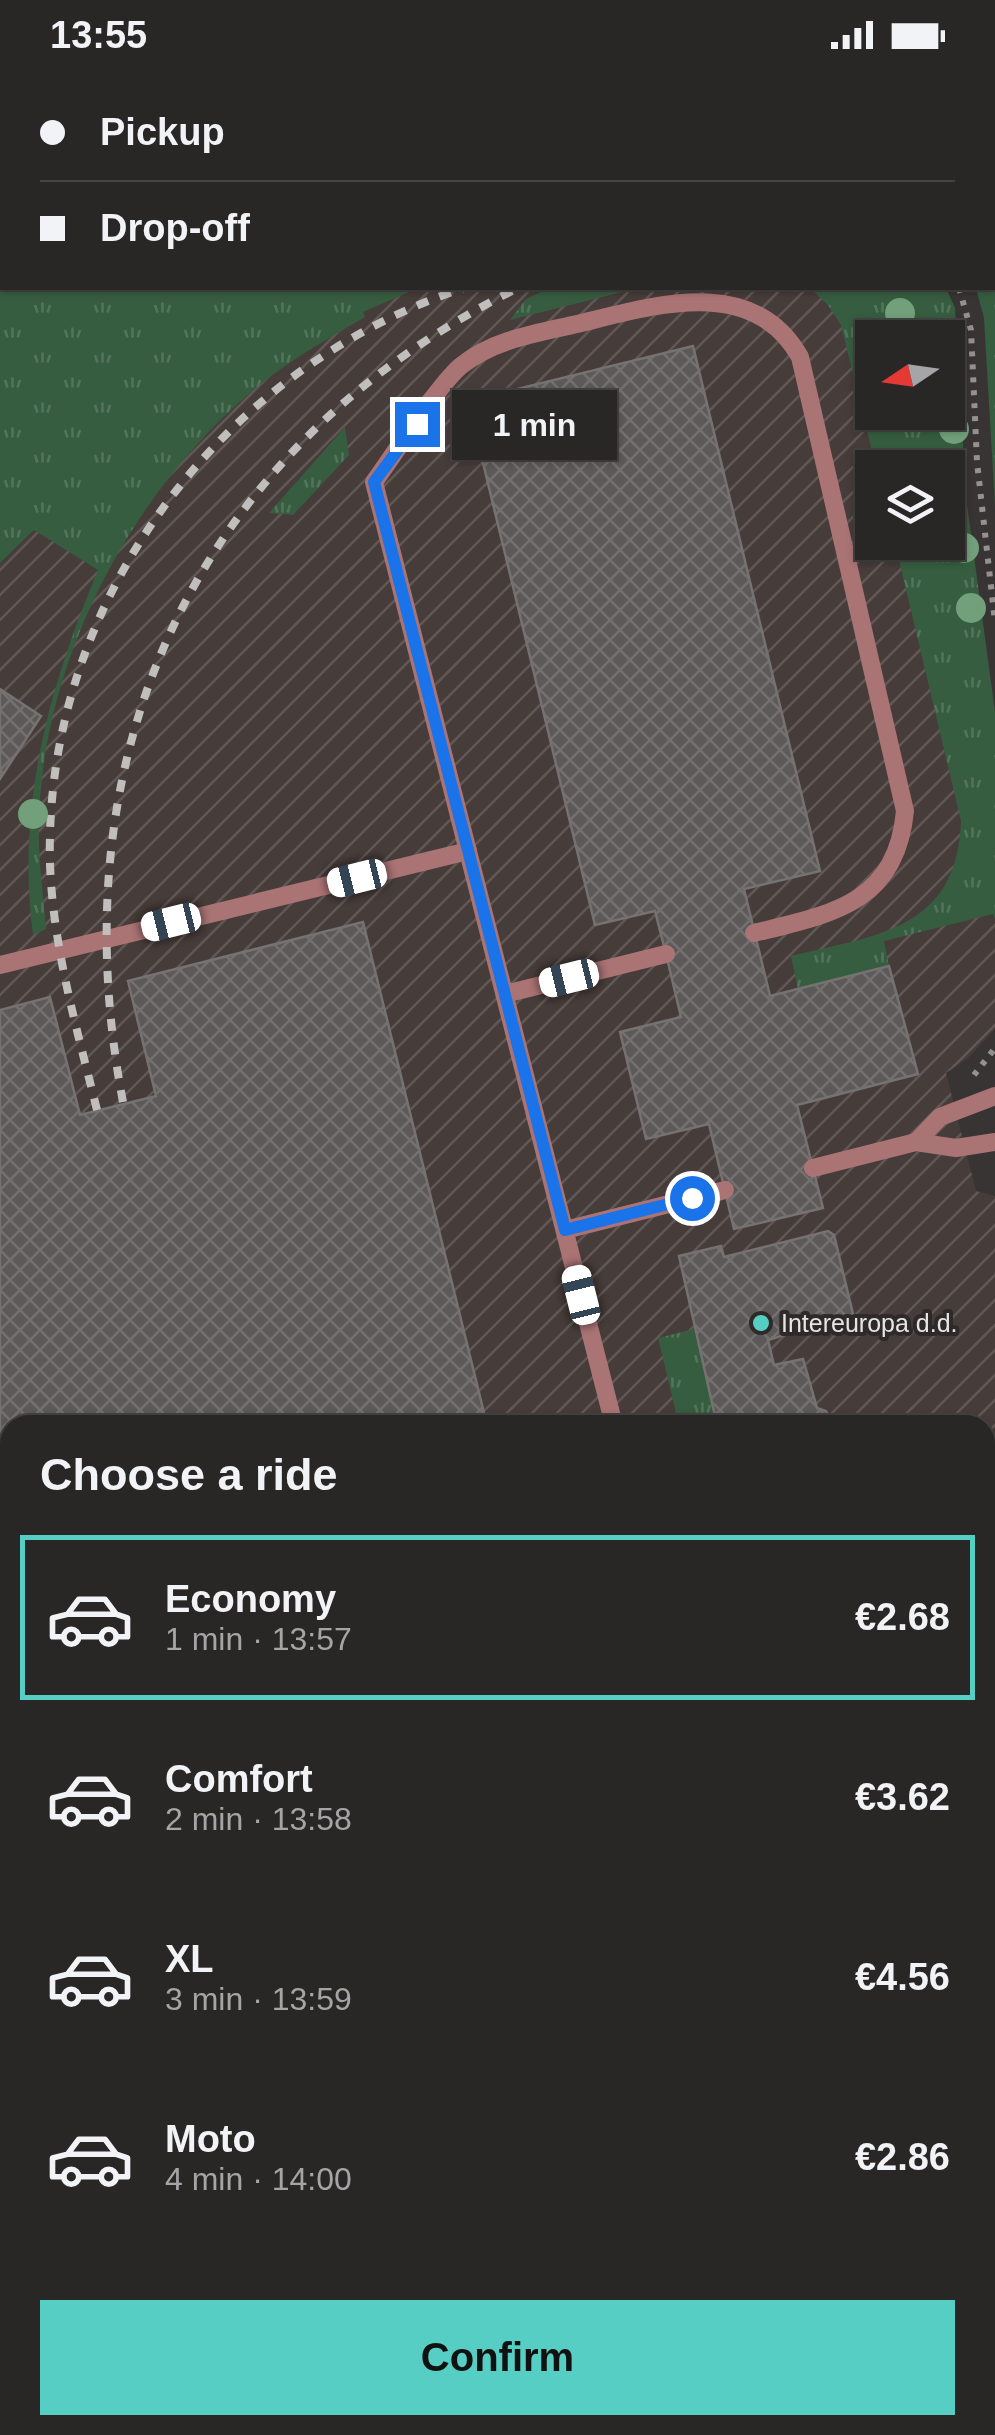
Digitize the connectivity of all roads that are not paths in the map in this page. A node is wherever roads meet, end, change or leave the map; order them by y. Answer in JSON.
{"nodes":[{"id":1,"x":468,"y":851,"type":"junction"},
{"id":2,"x":754,"y":933,"type":"dead end"},
{"id":3,"x":666,"y":954,"type":"dead end"},
{"id":4,"x":0,"y":965,"type":"edge"},
{"id":5,"x":505,"y":994,"type":"junction"},
{"id":6,"x":995,"y":1096,"type":"edge"},
{"id":7,"x":916,"y":1142,"type":"junction"},
{"id":8,"x":995,"y":1142,"type":"edge"},
{"id":9,"x":813,"y":1168,"type":"dead end"},
{"id":10,"x":724,"y":1190,"type":"dead end"},
{"id":11,"x":565,"y":1230,"type":"junction"},
{"id":12,"x":611,"y":1415,"type":"edge"}],
"edges":[{"from":1,"to":2,"type":"lane"},
{"from":1,"to":4,"type":"lane"},
{"from":1,"to":5,"type":"lane"},
{"from":3,"to":5,"type":"lane"},
{"from":5,"to":11,"type":"lane"},
{"from":6,"to":7,"type":"lane"},
{"from":7,"to":8,"type":"lane"},
{"from":7,"to":9,"type":"lane"},
{"from":10,"to":11,"type":"lane"},
{"from":11,"to":12,"type":"lane"}]}
